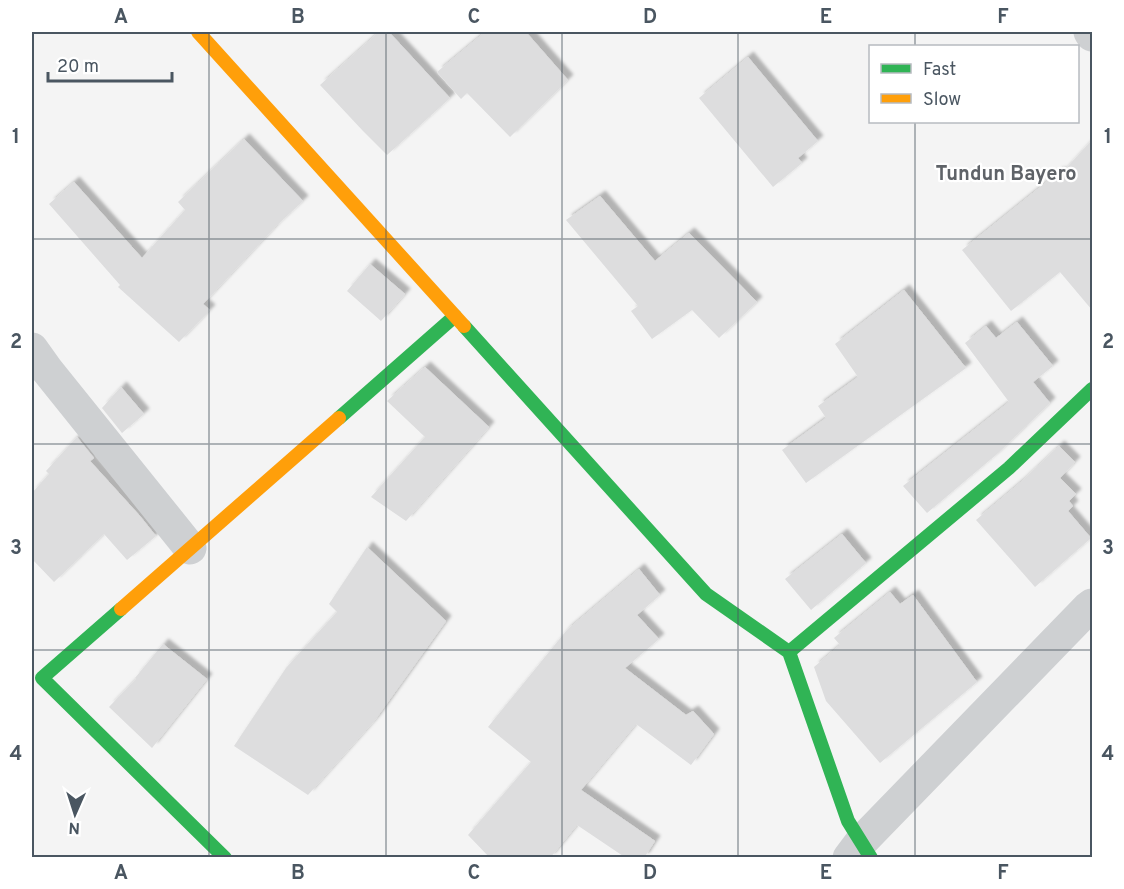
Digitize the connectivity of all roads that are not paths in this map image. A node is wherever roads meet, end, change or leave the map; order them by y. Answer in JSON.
{"nodes":[{"id":1,"x":198,"y":32,"type":"edge"},
{"id":2,"x":455,"y":316,"type":"junction"},
{"id":3,"x":32,"y":349,"type":"edge"},
{"id":4,"x":1092,"y":389,"type":"edge"},
{"id":5,"x":190,"y":548,"type":"junction"},
{"id":6,"x":1092,"y":605,"type":"edge"},
{"id":7,"x":789,"y":652,"type":"junction"},
{"id":8,"x":37,"y":673,"type":"edge"},
{"id":9,"x":861,"y":852,"type":"edge"},
{"id":10,"x":225,"y":858,"type":"edge"}],
"edges":[{"from":1,"to":2,"type":"street"},
{"from":2,"to":5,"type":"street"},
{"from":2,"to":7,"type":"street"},
{"from":3,"to":5,"type":"street"},
{"from":4,"to":7,"type":"street"},
{"from":5,"to":8,"type":"street"},
{"from":6,"to":9,"type":"street"},
{"from":7,"to":9,"type":"street"},
{"from":8,"to":10,"type":"street"}]}
